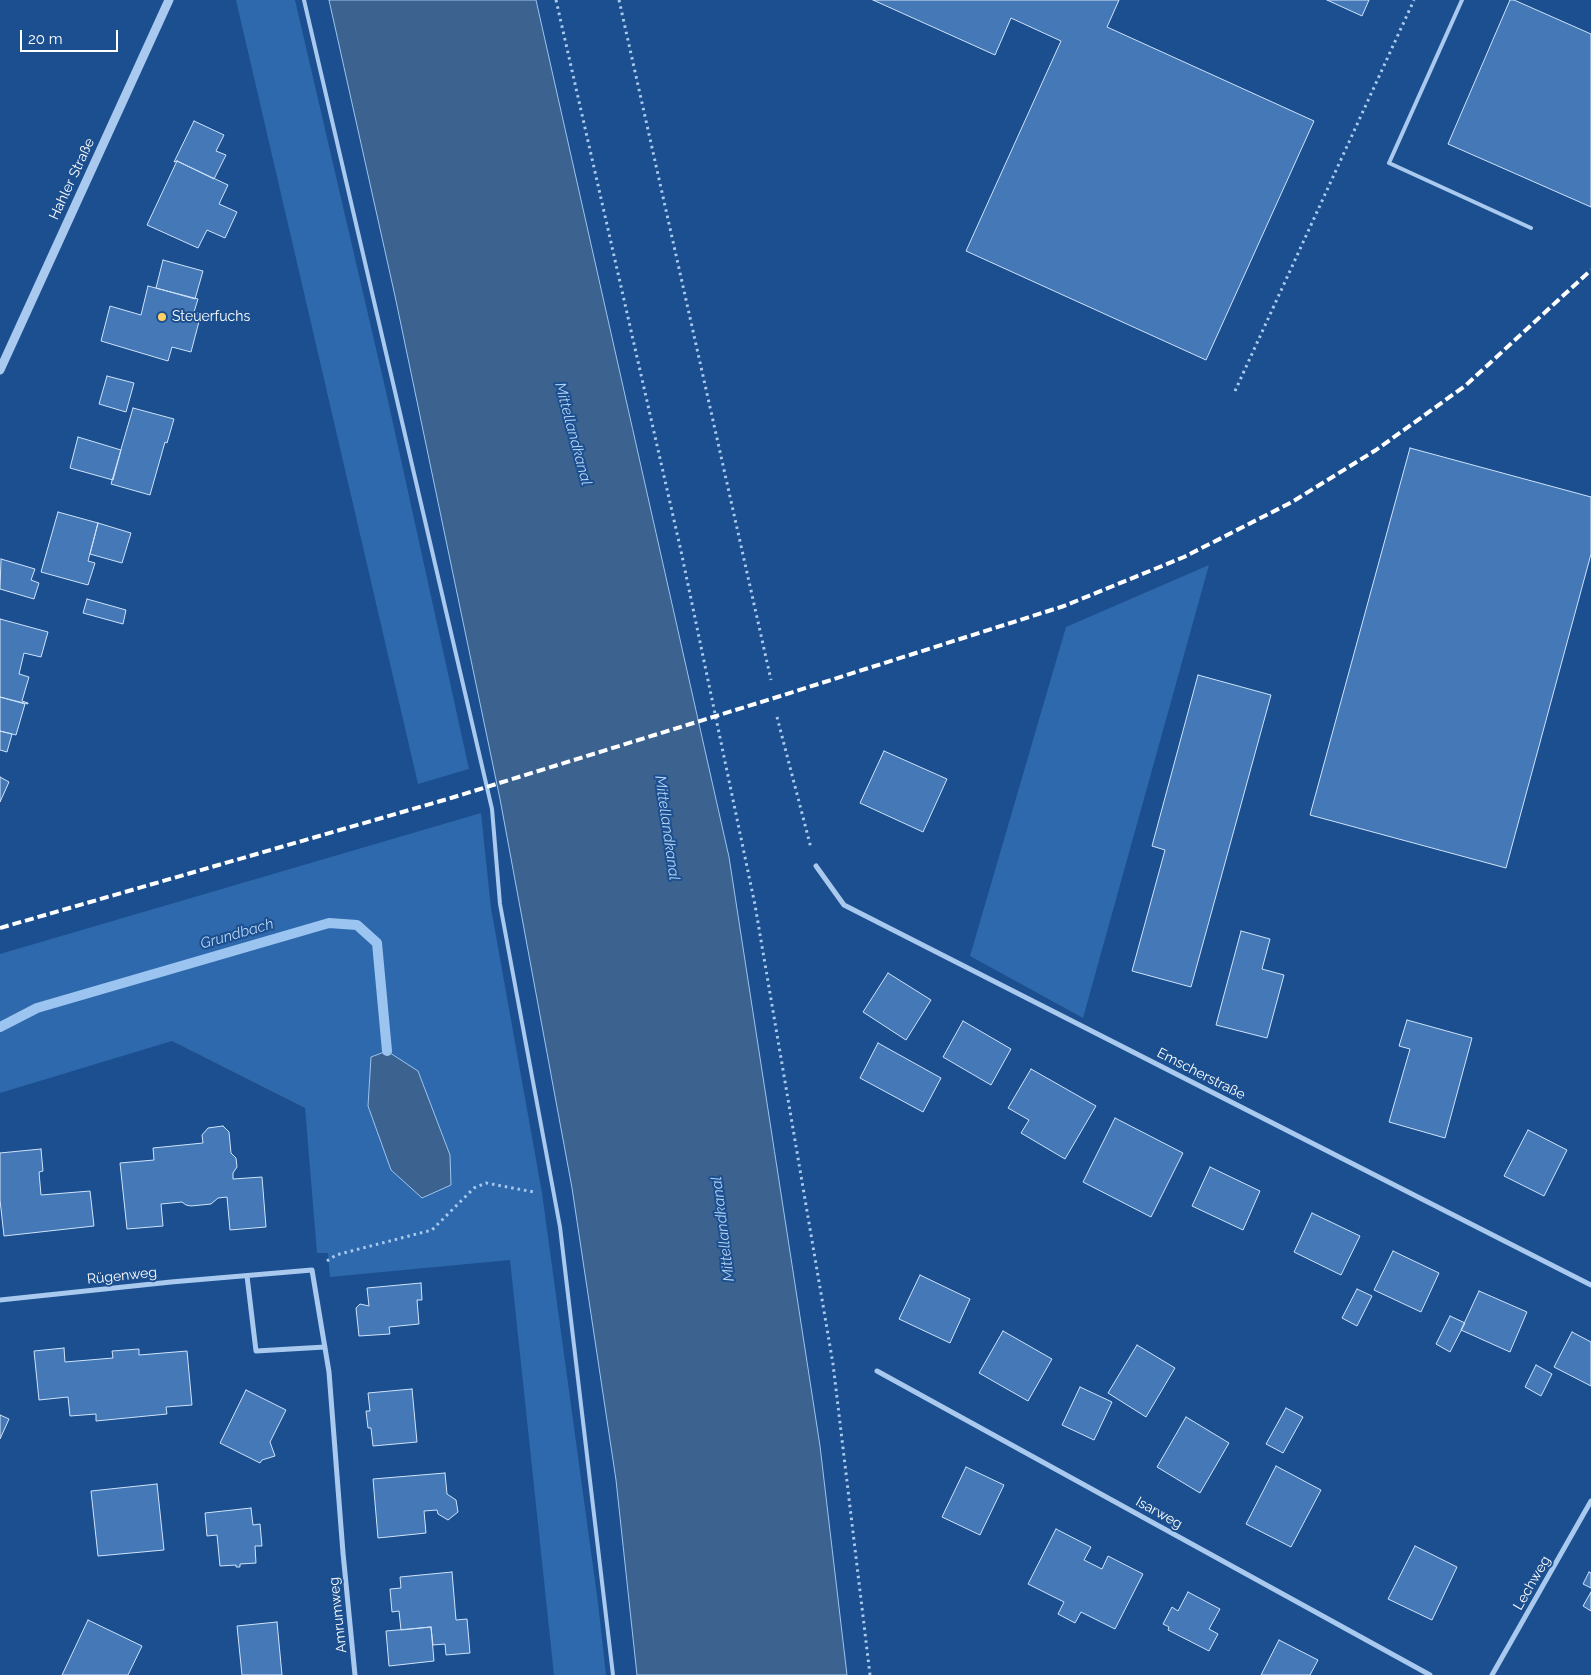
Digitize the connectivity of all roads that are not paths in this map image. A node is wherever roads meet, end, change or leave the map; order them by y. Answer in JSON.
{"nodes":[{"id":1,"x":169,"y":0,"type":"edge"},
{"id":2,"x":304,"y":0,"type":"edge"},
{"id":3,"x":1462,"y":0,"type":"edge"},
{"id":4,"x":1531,"y":228,"type":"dead end"},
{"id":5,"x":0,"y":370,"type":"edge"},
{"id":6,"x":816,"y":866,"type":"road end"},
{"id":7,"x":247,"y":1276,"type":"junction"},
{"id":8,"x":1591,"y":1285,"type":"edge"},
{"id":9,"x":0,"y":1300,"type":"edge"},
{"id":10,"x":325,"y":1347,"type":"junction"},
{"id":11,"x":877,"y":1371,"type":"dead end"},
{"id":12,"x":1591,"y":1501,"type":"edge"},
{"id":13,"x":355,"y":1675,"type":"edge"},
{"id":14,"x":613,"y":1675,"type":"edge"},
{"id":15,"x":1430,"y":1675,"type":"edge"},
{"id":16,"x":1492,"y":1675,"type":"edge"}],
"edges":[{"from":1,"to":5,"type":"street","name":"Hahler Straße"},
{"from":2,"to":14,"type":"lane"},
{"from":3,"to":4,"type":"lane"},
{"from":6,"to":8,"type":"street","name":"Emscherstraße"},
{"from":7,"to":9,"type":"street","name":"Rügenweg"},
{"from":7,"to":10,"type":"street","name":"Rügenweg"},
{"from":7,"to":10,"type":"street"},
{"from":10,"to":13,"type":"street","name":"Amrumweg"},
{"from":11,"to":15,"type":"street","name":"Isarweg"},
{"from":12,"to":16,"type":"street","name":"Lechweg"}]}
